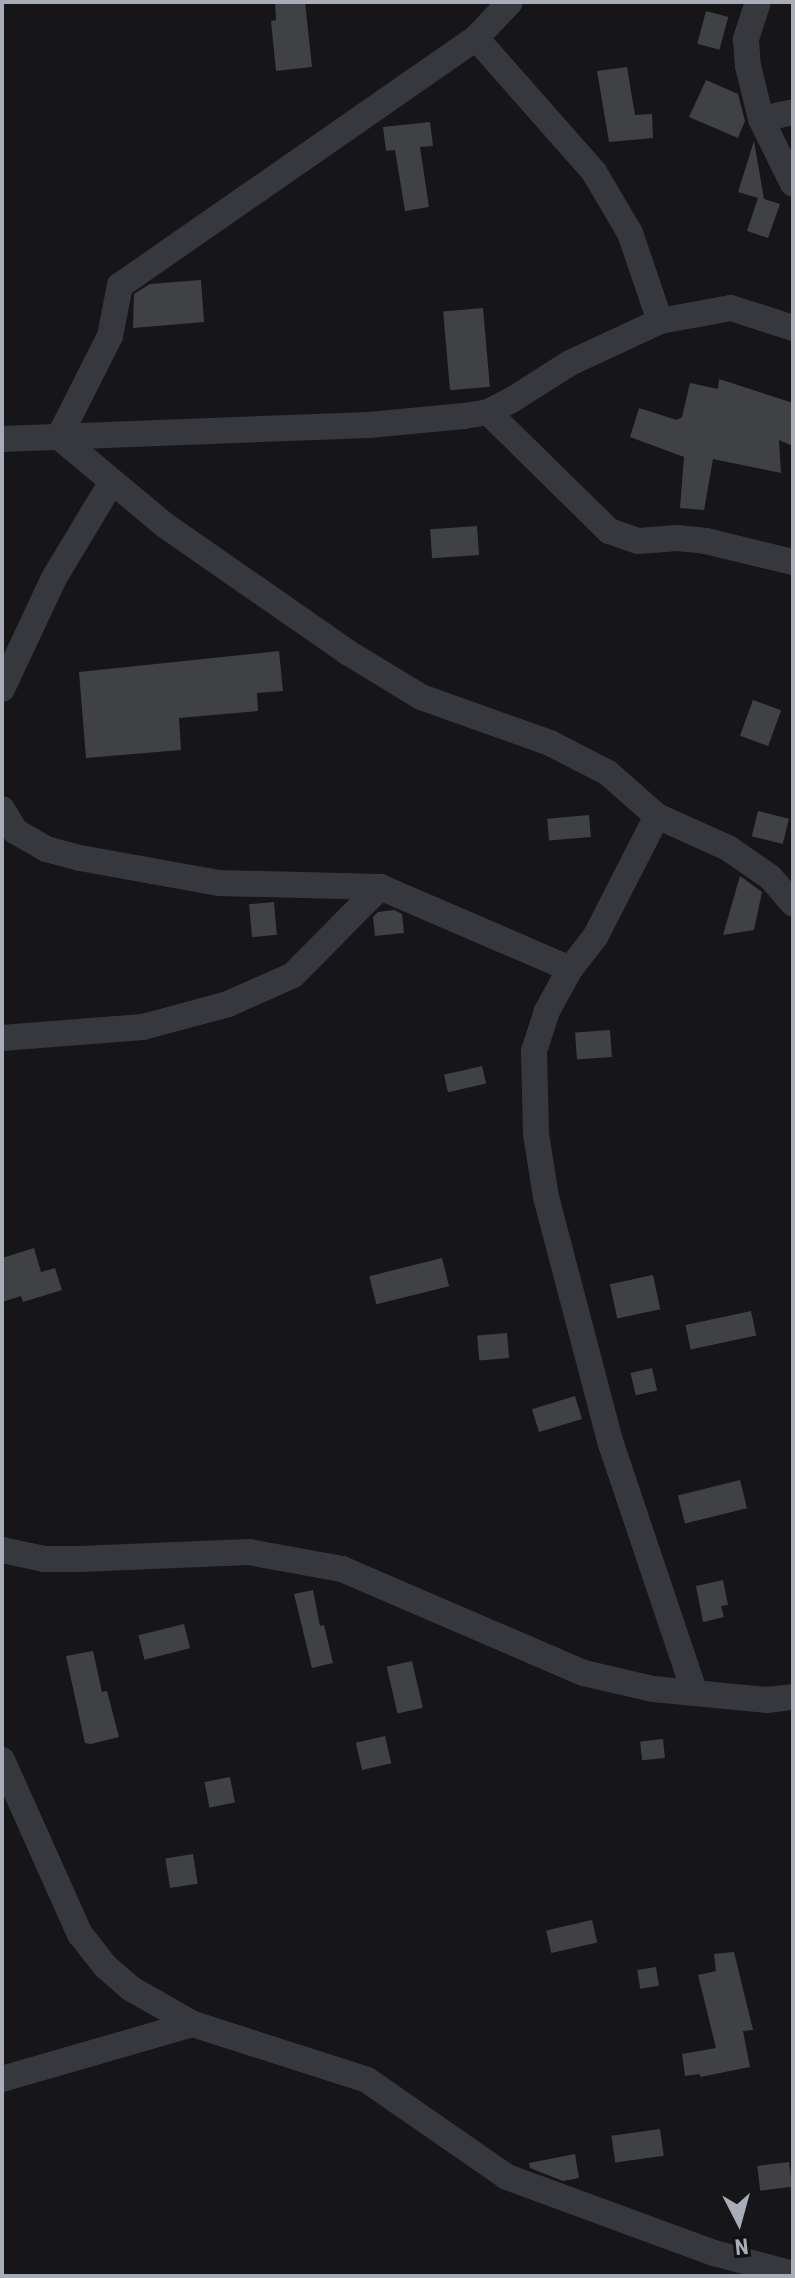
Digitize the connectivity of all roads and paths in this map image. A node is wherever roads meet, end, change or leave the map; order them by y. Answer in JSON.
{"nodes":[{"id":1,"x":510,"y":2,"type":"edge"},
{"id":2,"x":758,"y":2,"type":"edge"},
{"id":3,"x":476,"y":38,"type":"junction"},
{"id":4,"x":793,"y":112,"type":"edge"},
{"id":5,"x":761,"y":119,"type":"junction"},
{"id":6,"x":793,"y":184,"type":"edge"},
{"id":7,"x":660,"y":321,"type":"junction"},
{"id":8,"x":793,"y":328,"type":"edge"},
{"id":9,"x":488,"y":412,"type":"junction"},
{"id":10,"x":59,"y":437,"type":"junction"},
{"id":11,"x":2,"y":439,"type":"edge"},
{"id":12,"x":111,"y":483,"type":"junction"},
{"id":13,"x":793,"y":562,"type":"edge"},
{"id":14,"x":2,"y":689,"type":"edge"},
{"id":15,"x":2,"y":809,"type":"edge"},
{"id":16,"x":657,"y":816,"type":"junction"},
{"id":17,"x":380,"y":887,"type":"junction"},
{"id":18,"x":793,"y":903,"type":"edge"},
{"id":19,"x":570,"y":969,"type":"junction"},
{"id":20,"x":2,"y":1038,"type":"edge"},
{"id":21,"x":2,"y":1550,"type":"edge"},
{"id":22,"x":695,"y":1693,"type":"junction"},
{"id":23,"x":793,"y":1697,"type":"edge"},
{"id":24,"x":2,"y":1760,"type":"edge"},
{"id":25,"x":193,"y":2024,"type":"junction"},
{"id":26,"x":2,"y":2079,"type":"edge"},
{"id":27,"x":793,"y":2274,"type":"edge"}],
"edges":[{"from":1,"to":3,"type":"street"},
{"from":2,"to":5,"type":"street"},
{"from":3,"to":7,"type":"street"},
{"from":3,"to":10,"type":"street"},
{"from":4,"to":5,"type":"street"},
{"from":5,"to":6,"type":"street"},
{"from":7,"to":8,"type":"street"},
{"from":7,"to":9,"type":"street"},
{"from":9,"to":10,"type":"street"},
{"from":9,"to":13,"type":"street"},
{"from":10,"to":11,"type":"street"},
{"from":10,"to":12,"type":"street"},
{"from":12,"to":14,"type":"street"},
{"from":12,"to":16,"type":"street"},
{"from":15,"to":17,"type":"street"},
{"from":16,"to":18,"type":"street"},
{"from":16,"to":19,"type":"street"},
{"from":17,"to":19,"type":"street"},
{"from":17,"to":20,"type":"street"},
{"from":19,"to":22,"type":"street"},
{"from":21,"to":22,"type":"street"},
{"from":22,"to":23,"type":"street"},
{"from":24,"to":25,"type":"street"},
{"from":25,"to":26,"type":"street"},
{"from":25,"to":27,"type":"street"}]}
